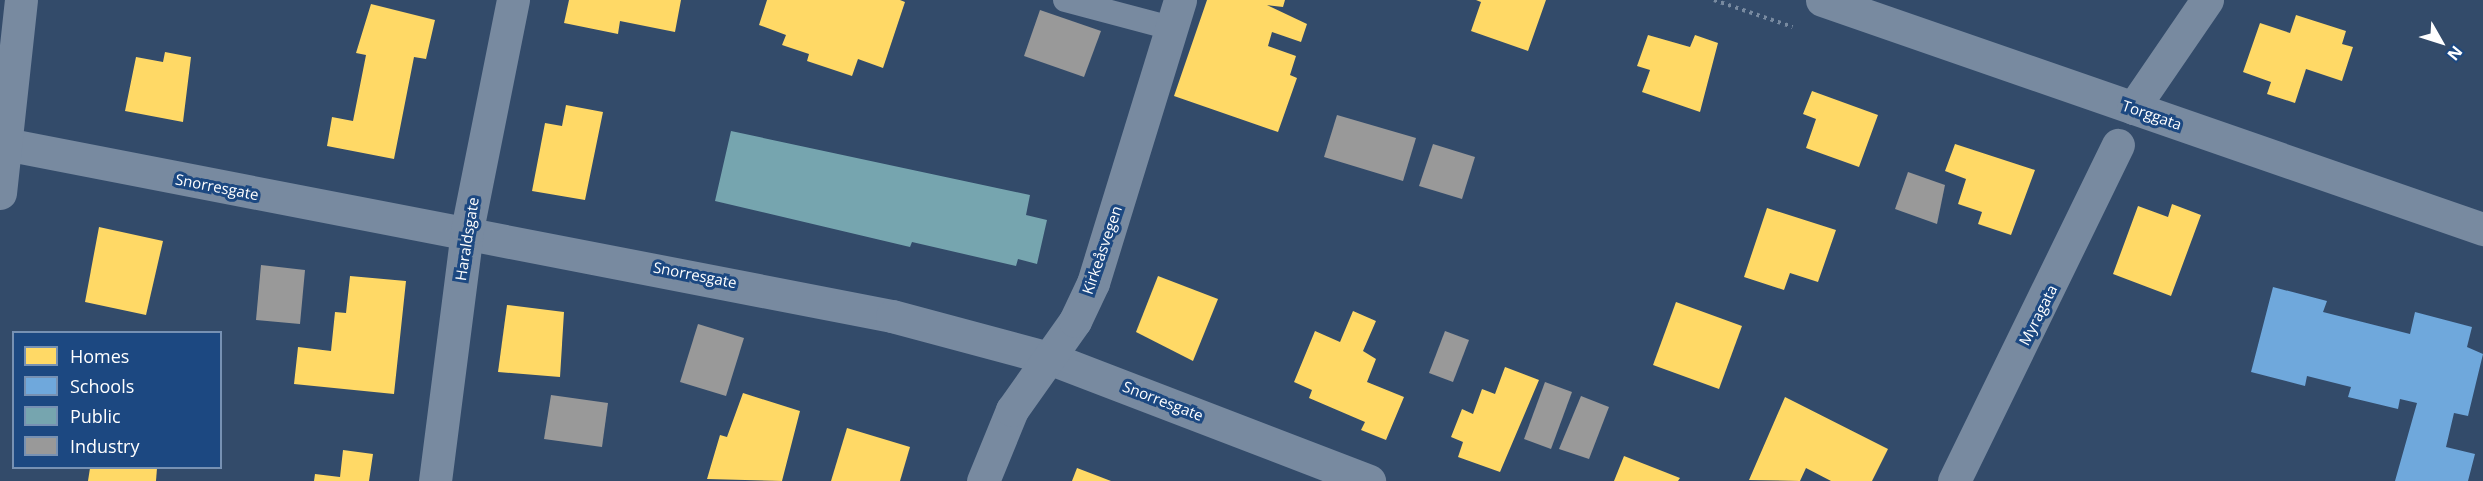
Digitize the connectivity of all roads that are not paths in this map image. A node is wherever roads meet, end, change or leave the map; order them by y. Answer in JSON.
{"nodes":[{"id":1,"x":21,"y":0,"type":"edge"},
{"id":2,"x":513,"y":0,"type":"edge"},
{"id":3,"x":1065,"y":0,"type":"edge"},
{"id":4,"x":1822,"y":0,"type":"edge"},
{"id":5,"x":2208,"y":0,"type":"edge"},
{"id":6,"x":1176,"y":14,"type":"edge"},
{"id":7,"x":2133,"y":108,"type":"junction"},
{"id":8,"x":2,"y":144,"type":"edge"},
{"id":9,"x":2118,"y":145,"type":"dead end"},
{"id":10,"x":0,"y":193,"type":"edge"},
{"id":11,"x":2483,"y":229,"type":"edge"},
{"id":12,"x":467,"y":230,"type":"junction"},
{"id":13,"x":1049,"y":358,"type":"junction"},
{"id":14,"x":435,"y":481,"type":"edge"},
{"id":15,"x":982,"y":481,"type":"edge"},
{"id":16,"x":1369,"y":481,"type":"edge"},
{"id":17,"x":1954,"y":481,"type":"edge"}],
"edges":[{"from":1,"to":8,"type":"street"},
{"from":2,"to":12,"type":"street","name":"Haraldsgate"},
{"from":3,"to":6,"type":"lane"},
{"from":4,"to":7,"type":"street","name":"Torggata"},
{"from":5,"to":7,"type":"street"},
{"from":6,"to":13,"type":"street","name":"Kirkeåsvegen"},
{"from":7,"to":11,"type":"street","name":"Torggata"},
{"from":8,"to":10,"type":"street"},
{"from":8,"to":12,"type":"street","name":"Snorresgate"},
{"from":9,"to":17,"type":"street","name":"Myragata"},
{"from":12,"to":13,"type":"street","name":"Snorresgate"},
{"from":12,"to":14,"type":"street","name":"Haraldsgate"},
{"from":13,"to":15,"type":"street","name":"Kirkeåsvegen"},
{"from":13,"to":16,"type":"street","name":"Snorresgate"}]}
